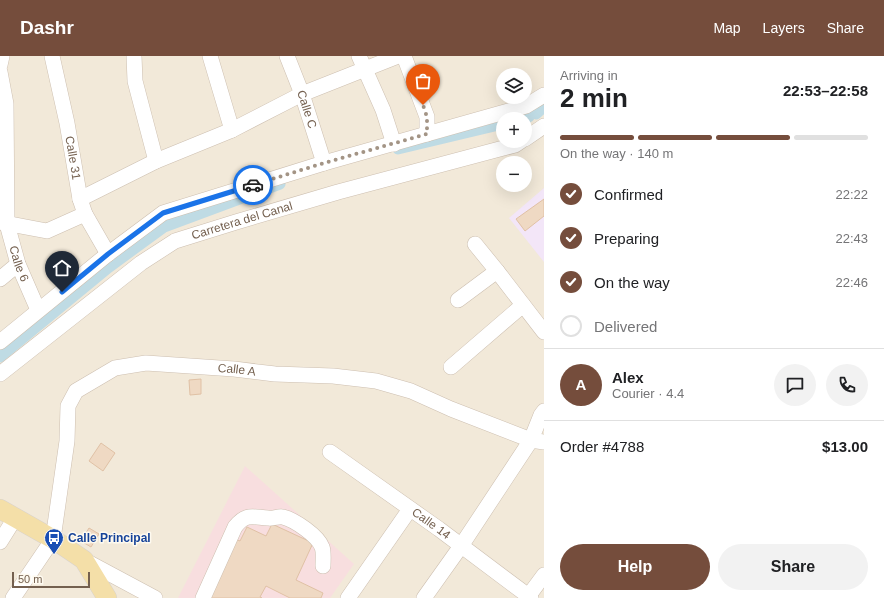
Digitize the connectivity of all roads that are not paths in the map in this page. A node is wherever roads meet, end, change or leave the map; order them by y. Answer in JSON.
{"nodes":[{"id":1,"x":2,"y":56,"type":"edge"},
{"id":2,"x":52,"y":56,"type":"edge"},
{"id":3,"x":134,"y":56,"type":"edge"},
{"id":4,"x":210,"y":56,"type":"edge"},
{"id":5,"x":287,"y":56,"type":"edge"},
{"id":6,"x":398,"y":56,"type":"edge"},
{"id":7,"x":404,"y":56,"type":"edge"},
{"id":8,"x":362,"y":63,"type":"edge"},
{"id":9,"x":0,"y":65,"type":"edge"},
{"id":10,"x":0,"y":72,"type":"edge"},
{"id":11,"x":302,"y":94,"type":"junction"},
{"id":12,"x":544,"y":95,"type":"edge"},
{"id":13,"x":543,"y":128,"type":"edge"},
{"id":14,"x":232,"y":130,"type":"junction"},
{"id":15,"x":427,"y":134,"type":"junction"},
{"id":16,"x":532,"y":134,"type":"edge"},
{"id":17,"x":394,"y":144,"type":"junction"},
{"id":18,"x":504,"y":148,"type":"edge"},
{"id":19,"x":3,"y":154,"type":"edge"},
{"id":20,"x":156,"y":161,"type":"junction"},
{"id":21,"x":324,"y":163,"type":"junction"},
{"id":22,"x":80,"y":199,"type":"junction"},
{"id":23,"x":85,"y":214,"type":"junction"},
{"id":24,"x":4,"y":223,"type":"edge"},
{"id":25,"x":475,"y":244,"type":"dead end"},
{"id":26,"x":108,"y":254,"type":"junction"},
{"id":27,"x":18,"y":264,"type":"junction"},
{"id":28,"x":497,"y":271,"type":"junction"},
{"id":29,"x":0,"y":279,"type":"edge"},
{"id":30,"x":458,"y":300,"type":"dead end"},
{"id":31,"x":522,"y":305,"type":"junction"},
{"id":32,"x":38,"y":310,"type":"junction"},
{"id":33,"x":544,"y":332,"type":"edge"},
{"id":34,"x":0,"y":342,"type":"edge"},
{"id":35,"x":451,"y":367,"type":"dead end"},
{"id":36,"x":0,"y":374,"type":"edge"},
{"id":37,"x":544,"y":411,"type":"edge"},
{"id":38,"x":538,"y":441,"type":"edge"},
{"id":39,"x":330,"y":452,"type":"dead end"},
{"id":40,"x":410,"y":509,"type":"junction"},
{"id":41,"x":5,"y":526,"type":"edge"},
{"id":42,"x":53,"y":539,"type":"junction"},
{"id":43,"x":461,"y":546,"type":"junction"},
{"id":44,"x":84,"y":560,"type":"junction"},
{"id":45,"x":323,"y":566,"type":"dead end"},
{"id":46,"x":544,"y":575,"type":"edge"},
{"id":47,"x":529,"y":597,"type":"edge"},
{"id":48,"x":13,"y":598,"type":"edge"},
{"id":49,"x":107,"y":598,"type":"edge"},
{"id":50,"x":155,"y":598,"type":"edge"},
{"id":51,"x":203,"y":598,"type":"edge"},
{"id":52,"x":348,"y":598,"type":"edge"},
{"id":53,"x":424,"y":598,"type":"edge"}],
"edges":[{"from":1,"to":9,"type":"street"},
{"from":2,"to":22,"type":"street","name":"Calle 31"},
{"from":3,"to":20,"type":"street"},
{"from":4,"to":14,"type":"street"},
{"from":5,"to":11,"type":"street","name":"Calle C"},
{"from":6,"to":8,"type":"street"},
{"from":7,"to":15,"type":"street"},
{"from":8,"to":11,"type":"street"},
{"from":8,"to":17,"type":"street"},
{"from":10,"to":19,"type":"street","name":"Calle 6"},
{"from":11,"to":14,"type":"street"},
{"from":11,"to":21,"type":"street","name":"Calle C"},
{"from":12,"to":15,"type":"street"},
{"from":13,"to":16,"type":"street"},
{"from":14,"to":20,"type":"street"},
{"from":15,"to":17,"type":"street"},
{"from":17,"to":21,"type":"street"},
{"from":18,"to":36,"type":"street","name":"Carretera del Canal"},
{"from":19,"to":24,"type":"street","name":"Calle 6"},
{"from":20,"to":22,"type":"street"},
{"from":21,"to":26,"type":"street"},
{"from":22,"to":23,"type":"street","name":"Calle 31"},
{"from":23,"to":24,"type":"street"},
{"from":23,"to":26,"type":"street","name":"Calle 31"},
{"from":24,"to":27,"type":"street","name":"Calle 6"},
{"from":25,"to":28,"type":"street"},
{"from":26,"to":32,"type":"street"},
{"from":27,"to":29,"type":"street"},
{"from":27,"to":32,"type":"street","name":"Calle 6"},
{"from":28,"to":30,"type":"street"},
{"from":28,"to":31,"type":"street"},
{"from":31,"to":33,"type":"street"},
{"from":31,"to":35,"type":"street"},
{"from":32,"to":34,"type":"street"},
{"from":37,"to":38,"type":"street"},
{"from":38,"to":42,"type":"street","name":"Calle A"},
{"from":38,"to":43,"type":"street"},
{"from":39,"to":40,"type":"street","name":"Calle 14"},
{"from":40,"to":43,"type":"street","name":"Calle 14"},
{"from":40,"to":52,"type":"street"},
{"from":41,"to":42,"type":"main road"},
{"from":42,"to":44,"type":"main road"},
{"from":42,"to":48,"type":"street"},
{"from":43,"to":47,"type":"street","name":"Calle 14"},
{"from":43,"to":53,"type":"street"},
{"from":44,"to":49,"type":"main road"},
{"from":44,"to":50,"type":"street"},
{"from":45,"to":51,"type":"street"},
{"from":46,"to":47,"type":"street"}]}
